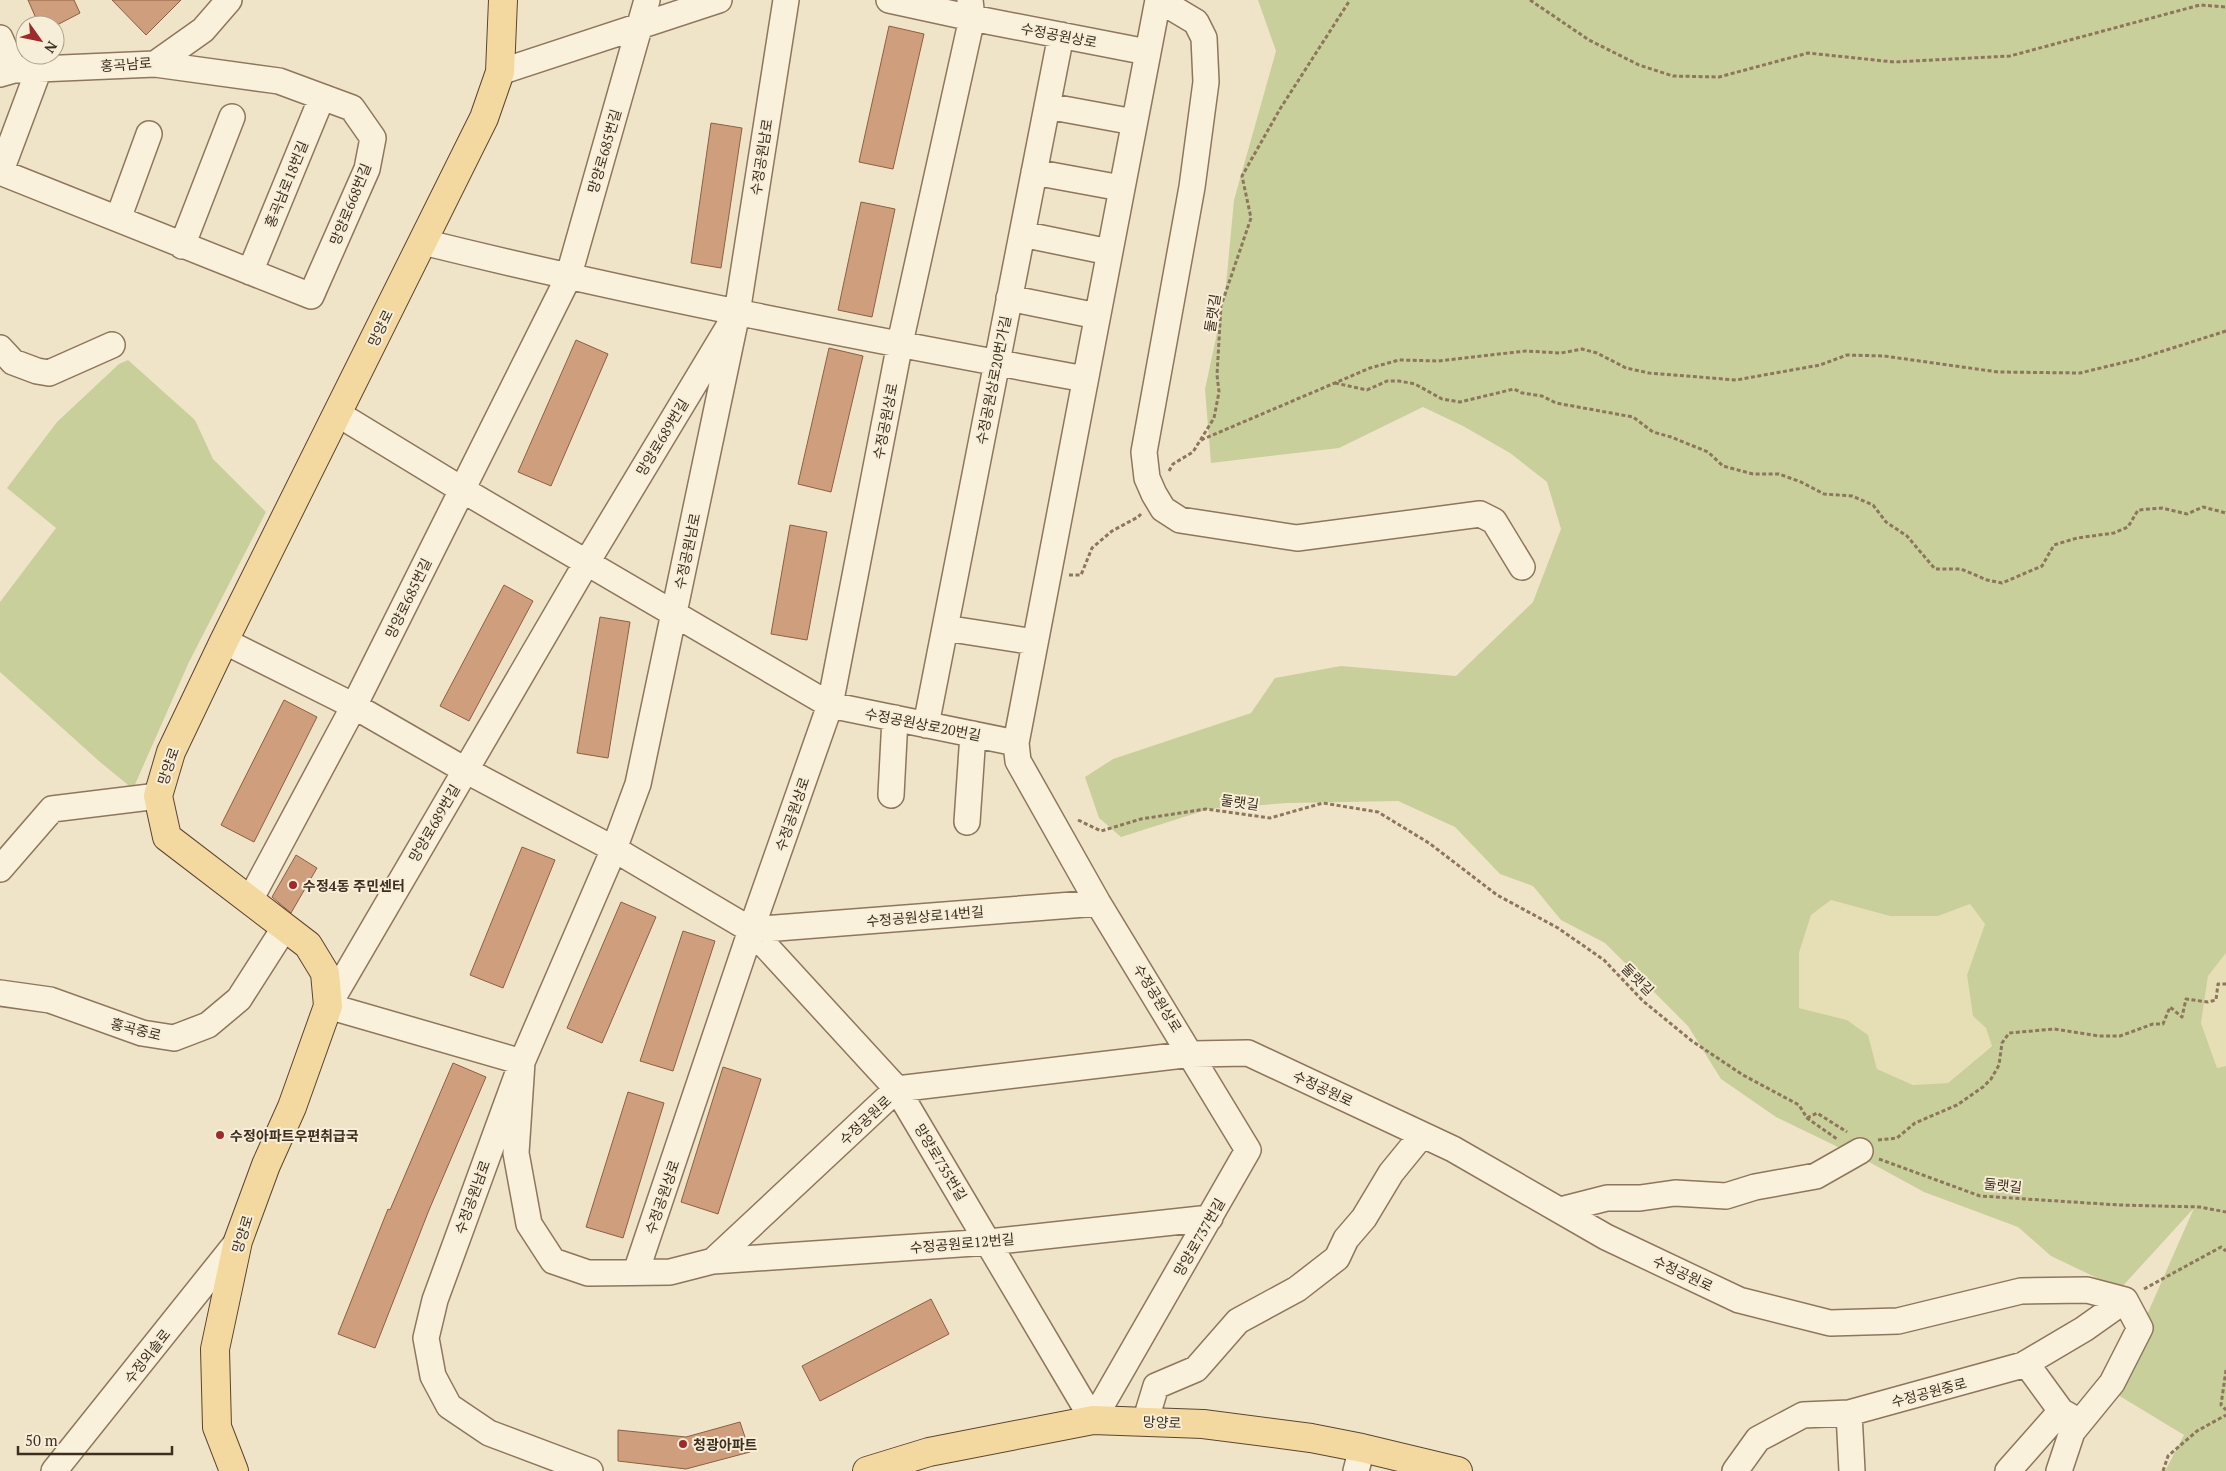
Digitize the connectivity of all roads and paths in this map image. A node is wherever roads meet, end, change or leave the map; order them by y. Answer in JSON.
{"nodes":[{"id":1,"x":229,"y":0,"type":"edge"},
{"id":2,"x":503,"y":0,"type":"edge"},
{"id":3,"x":646,"y":0,"type":"edge"},
{"id":4,"x":718,"y":0,"type":"edge"},
{"id":5,"x":786,"y":0,"type":"edge"},
{"id":6,"x":889,"y":0,"type":"edge"},
{"id":7,"x":1158,"y":0,"type":"edge"},
{"id":8,"x":1350,"y":0,"type":"edge"},
{"id":9,"x":1530,"y":0,"type":"edge"},
{"id":10,"x":2226,"y":7,"type":"edge"},
{"id":11,"x":971,"y":9,"type":"edge"},
{"id":12,"x":640,"y":25,"type":"junction"},
{"id":13,"x":1061,"y":35,"type":"junction"},
{"id":14,"x":0,"y":38,"type":"edge"},
{"id":15,"x":1147,"y":52,"type":"junction"},
{"id":16,"x":155,"y":64,"type":"junction"},
{"id":17,"x":39,"y":69,"type":"junction"},
{"id":18,"x":7,"y":72,"type":"edge"},
{"id":19,"x":500,"y":72,"type":"junction"},
{"id":20,"x":322,"y":97,"type":"junction"},
{"id":21,"x":1047,"y":106,"type":"junction"},
{"id":22,"x":232,"y":117,"type":"dead end"},
{"id":23,"x":1134,"y":122,"type":"junction"},
{"id":24,"x":149,"y":134,"type":"dead end"},
{"id":25,"x":0,"y":172,"type":"edge"},
{"id":26,"x":1034,"y":172,"type":"junction"},
{"id":27,"x":1121,"y":188,"type":"junction"},
{"id":28,"x":118,"y":219,"type":"junction"},
{"id":29,"x":1022,"y":234,"type":"junction"},
{"id":30,"x":423,"y":242,"type":"junction"},
{"id":31,"x":182,"y":246,"type":"junction"},
{"id":32,"x":1109,"y":252,"type":"junction"},
{"id":33,"x":250,"y":272,"type":"junction"},
{"id":34,"x":568,"y":278,"type":"junction"},
{"id":35,"x":1009,"y":298,"type":"junction"},
{"id":36,"x":737,"y":313,"type":"junction"},
{"id":37,"x":1097,"y":316,"type":"junction"},
{"id":38,"x":2226,"y":331,"type":"edge"},
{"id":39,"x":900,"y":343,"type":"junction"},
{"id":40,"x":112,"y":345,"type":"dead end"},
{"id":41,"x":0,"y":348,"type":"edge"},
{"id":42,"x":997,"y":363,"type":"junction"},
{"id":43,"x":1085,"y":379,"type":"junction"},
{"id":44,"x":1335,"y":383,"type":"junction"},
{"id":45,"x":338,"y":414,"type":"junction"},
{"id":46,"x":1201,"y":440,"type":"junction"},
{"id":47,"x":461,"y":489,"type":"junction"},
{"id":48,"x":1154,"y":494,"type":"junction"},
{"id":49,"x":2226,"y":513,"type":"edge"},
{"id":50,"x":587,"y":562,"type":"junction"},
{"id":51,"x":1522,"y":566,"type":"dead end"},
{"id":52,"x":1048,"y":574,"type":"junction"},
{"id":53,"x":674,"y":614,"type":"junction"},
{"id":54,"x":945,"y":628,"type":"junction"},
{"id":55,"x":224,"y":641,"type":"junction"},
{"id":56,"x":1035,"y":642,"type":"junction"},
{"id":57,"x":354,"y":706,"type":"junction"},
{"id":58,"x":830,"y":706,"type":"junction"},
{"id":59,"x":895,"y":718,"type":"junction"},
{"id":60,"x":926,"y":725,"type":"junction"},
{"id":61,"x":973,"y":734,"type":"junction"},
{"id":62,"x":1016,"y":743,"type":"junction"},
{"id":63,"x":465,"y":770,"type":"junction"},
{"id":64,"x":891,"y":795,"type":"dead end"},
{"id":65,"x":158,"y":796,"type":"junction"},
{"id":66,"x":1072,"y":817,"type":"dead end"},
{"id":67,"x":967,"y":822,"type":"dead end"},
{"id":68,"x":614,"y":849,"type":"junction"},
{"id":69,"x":0,"y":869,"type":"edge"},
{"id":70,"x":250,"y":900,"type":"junction"},
{"id":71,"x":1098,"y":902,"type":"junction"},
{"id":72,"x":285,"y":927,"type":"junction"},
{"id":73,"x":751,"y":930,"type":"junction"},
{"id":74,"x":2226,"y":984,"type":"edge"},
{"id":75,"x":0,"y":993,"type":"edge"},
{"id":76,"x":328,"y":1006,"type":"junction"},
{"id":77,"x":1192,"y":1054,"type":"junction"},
{"id":78,"x":522,"y":1062,"type":"junction"},
{"id":79,"x":897,"y":1089,"type":"junction"},
{"id":80,"x":1807,"y":1118,"type":"junction"},
{"id":81,"x":1422,"y":1135,"type":"junction"},
{"id":82,"x":1861,"y":1141,"type":"junction"},
{"id":83,"x":1560,"y":1210,"type":"junction"},
{"id":84,"x":2226,"y":1212,"type":"edge"},
{"id":85,"x":1210,"y":1218,"type":"junction"},
{"id":86,"x":238,"y":1241,"type":"junction"},
{"id":87,"x":989,"y":1242,"type":"junction"},
{"id":88,"x":2226,"y":1251,"type":"edge"},
{"id":89,"x":713,"y":1261,"type":"junction"},
{"id":90,"x":636,"y":1272,"type":"junction"},
{"id":91,"x":2125,"y":1300,"type":"junction"},
{"id":92,"x":2026,"y":1363,"type":"junction"},
{"id":93,"x":2226,"y":1370,"type":"edge"},
{"id":94,"x":2226,"y":1410,"type":"edge"},
{"id":95,"x":1850,"y":1413,"type":"junction"},
{"id":96,"x":2226,"y":1415,"type":"edge"},
{"id":97,"x":2071,"y":1417,"type":"junction"},
{"id":98,"x":1093,"y":1420,"type":"junction"},
{"id":99,"x":1145,"y":1422,"type":"junction"},
{"id":100,"x":1359,"y":1459,"type":"edge"},
{"id":101,"x":54,"y":1471,"type":"edge"},
{"id":102,"x":233,"y":1471,"type":"edge"},
{"id":103,"x":590,"y":1471,"type":"edge"},
{"id":104,"x":867,"y":1471,"type":"edge"},
{"id":105,"x":1458,"y":1471,"type":"edge"},
{"id":106,"x":1735,"y":1471,"type":"edge"},
{"id":107,"x":1852,"y":1471,"type":"edge"},
{"id":108,"x":2008,"y":1471,"type":"edge"},
{"id":109,"x":2059,"y":1471,"type":"edge"},
{"id":110,"x":2163,"y":1471,"type":"edge"}],
"edges":[{"from":1,"to":16,"type":"street","name":"홍곡남로"},
{"from":2,"to":19,"type":"main road","name":"망양로"},
{"from":3,"to":12,"type":"street","name":"망양로685번길"},
{"from":4,"to":12,"type":"street"},
{"from":5,"to":36,"type":"street","name":"수정공원남로"},
{"from":6,"to":11,"type":"street"},
{"from":7,"to":15,"type":"street","name":"수정공원상로"},
{"from":7,"to":48,"type":"street"},
{"from":8,"to":46,"type":"path","name":"둘랫길"},
{"from":9,"to":10,"type":"path"},
{"from":11,"to":13,"type":"street","name":"수정공원상로"},
{"from":11,"to":39,"type":"street","name":"수정공원상로"},
{"from":12,"to":19,"type":"street"},
{"from":12,"to":34,"type":"street","name":"망양로685번길"},
{"from":13,"to":15,"type":"street","name":"수정공원상로"},
{"from":13,"to":21,"type":"street","name":"수정공원상로20번가길"},
{"from":14,"to":18,"type":"street"},
{"from":15,"to":23,"type":"street","name":"수정공원상로"},
{"from":16,"to":17,"type":"street","name":"홍곡남로"},
{"from":16,"to":20,"type":"street","name":"망양로668번길"},
{"from":17,"to":18,"type":"street","name":"홍곡남로"},
{"from":17,"to":25,"type":"street"},
{"from":19,"to":30,"type":"main road","name":"망양로"},
{"from":20,"to":33,"type":"street","name":"홍곡남로18번길"},
{"from":20,"to":33,"type":"street","name":"망양로668번길"},
{"from":21,"to":23,"type":"street"},
{"from":21,"to":26,"type":"street","name":"수정공원상로20번가길"},
{"from":22,"to":31,"type":"street"},
{"from":23,"to":27,"type":"street","name":"수정공원상로"},
{"from":24,"to":28,"type":"street"},
{"from":25,"to":28,"type":"street"},
{"from":26,"to":27,"type":"street"},
{"from":26,"to":29,"type":"street","name":"수정공원상로20번가길"},
{"from":27,"to":32,"type":"street","name":"수정공원상로"},
{"from":28,"to":31,"type":"street"},
{"from":29,"to":32,"type":"street"},
{"from":29,"to":35,"type":"street","name":"수정공원상로20번가길"},
{"from":30,"to":34,"type":"street"},
{"from":30,"to":45,"type":"main road","name":"망양로"},
{"from":31,"to":33,"type":"street"},
{"from":32,"to":37,"type":"street","name":"수정공원상로"},
{"from":34,"to":36,"type":"street"},
{"from":34,"to":47,"type":"street","name":"망양로685번길"},
{"from":35,"to":37,"type":"street"},
{"from":35,"to":42,"type":"street","name":"수정공원상로20번가길"},
{"from":36,"to":39,"type":"street"},
{"from":36,"to":50,"type":"street","name":"망양로689번길"},
{"from":36,"to":53,"type":"street","name":"수정공원남로"},
{"from":37,"to":43,"type":"street","name":"수정공원상로"},
{"from":38,"to":44,"type":"path"},
{"from":39,"to":42,"type":"street"},
{"from":39,"to":58,"type":"street","name":"수정공원상로"},
{"from":40,"to":41,"type":"street"},
{"from":42,"to":43,"type":"street"},
{"from":42,"to":54,"type":"street","name":"수정공원상로20번가길"},
{"from":43,"to":52,"type":"street","name":"수정공원상로"},
{"from":44,"to":46,"type":"path"},
{"from":44,"to":49,"type":"path"},
{"from":45,"to":47,"type":"street"},
{"from":45,"to":55,"type":"main road","name":"망양로"},
{"from":46,"to":48,"type":"path","name":"둘랫길"},
{"from":47,"to":50,"type":"street"},
{"from":47,"to":57,"type":"street","name":"망양로685번길"},
{"from":48,"to":51,"type":"street"},
{"from":48,"to":52,"type":"path","name":"둘랫길"},
{"from":50,"to":53,"type":"street"},
{"from":50,"to":63,"type":"street","name":"망양로689번길"},
{"from":52,"to":56,"type":"street","name":"수정공원상로"},
{"from":53,"to":58,"type":"street"},
{"from":53,"to":68,"type":"street","name":"수정공원남로"},
{"from":54,"to":56,"type":"street"},
{"from":54,"to":60,"type":"street","name":"수정공원상로20번가길"},
{"from":55,"to":57,"type":"street"},
{"from":55,"to":65,"type":"main road","name":"망양로"},
{"from":56,"to":62,"type":"street","name":"수정공원상로"},
{"from":57,"to":63,"type":"street"},
{"from":57,"to":70,"type":"street","name":"망양로685번길"},
{"from":58,"to":59,"type":"street","name":"수정공원상로20번길"},
{"from":58,"to":73,"type":"street","name":"수정공원상로"},
{"from":59,"to":60,"type":"street","name":"수정공원상로20번길"},
{"from":59,"to":64,"type":"street"},
{"from":60,"to":61,"type":"street","name":"수정공원상로20번길"},
{"from":61,"to":62,"type":"street","name":"수정공원상로20번길"},
{"from":61,"to":67,"type":"street"},
{"from":62,"to":71,"type":"street","name":"수정공원상로"},
{"from":63,"to":68,"type":"street","name":"망양로689번길"},
{"from":63,"to":76,"type":"street","name":"망양로689번길"},
{"from":65,"to":69,"type":"street"},
{"from":65,"to":70,"type":"main road","name":"망양로"},
{"from":66,"to":80,"type":"path","name":"둘랫길"},
{"from":68,"to":73,"type":"street"},
{"from":68,"to":78,"type":"street","name":"수정공원남로"},
{"from":70,"to":72,"type":"main road","name":"망양로"},
{"from":71,"to":73,"type":"street","name":"수정공원상로14번길"},
{"from":71,"to":77,"type":"street","name":"수정공원상로"},
{"from":72,"to":75,"type":"street","name":"홍곡중로"},
{"from":72,"to":76,"type":"main road","name":"망양로"},
{"from":73,"to":79,"type":"street","name":"망양로735번길"},
{"from":73,"to":90,"type":"street","name":"수정공원상로"},
{"from":74,"to":82,"type":"path"},
{"from":76,"to":78,"type":"street"},
{"from":76,"to":86,"type":"main road","name":"망양로"},
{"from":77,"to":79,"type":"street","name":"수정공원로"},
{"from":77,"to":81,"type":"street","name":"수정공원로"},
{"from":77,"to":85,"type":"street","name":"망양로737번길"},
{"from":78,"to":90,"type":"street","name":"수정공원로"},
{"from":78,"to":103,"type":"street","name":"수정공원남로"},
{"from":79,"to":87,"type":"street","name":"망양로735번길"},
{"from":79,"to":89,"type":"street","name":"수정공원로"},
{"from":80,"to":82,"type":"path","name":"둘랫길"},
{"from":80,"to":82,"type":"path"},
{"from":81,"to":83,"type":"street","name":"수정공원로"},
{"from":81,"to":99,"type":"street"},
{"from":82,"to":83,"type":"street"},
{"from":82,"to":84,"type":"path","name":"둘랫길"},
{"from":83,"to":91,"type":"street","name":"수정공원로"},
{"from":85,"to":87,"type":"street","name":"수정공원로12번길"},
{"from":85,"to":98,"type":"street","name":"망양로737번길"},
{"from":86,"to":101,"type":"street","name":"수정외솔로"},
{"from":86,"to":102,"type":"main road","name":"망양로"},
{"from":87,"to":89,"type":"street","name":"수정공원로12번길"},
{"from":87,"to":98,"type":"street","name":"망양로735번길"},
{"from":88,"to":91,"type":"path"},
{"from":89,"to":90,"type":"street","name":"수정공원로"},
{"from":91,"to":92,"type":"street","name":"수정공원중로"},
{"from":91,"to":97,"type":"street"},
{"from":92,"to":95,"type":"street","name":"수정공원중로"},
{"from":92,"to":97,"type":"street"},
{"from":93,"to":94,"type":"path"},
{"from":95,"to":106,"type":"street","name":"수정공원중로"},
{"from":95,"to":107,"type":"street"},
{"from":96,"to":110,"type":"path"},
{"from":97,"to":108,"type":"street"},
{"from":97,"to":109,"type":"street"},
{"from":98,"to":99,"type":"main road","name":"망양로"},
{"from":98,"to":104,"type":"main road","name":"망양로"},
{"from":99,"to":100,"type":"main road","name":"망양로"},
{"from":100,"to":105,"type":"main road","name":"망양로"}]}
